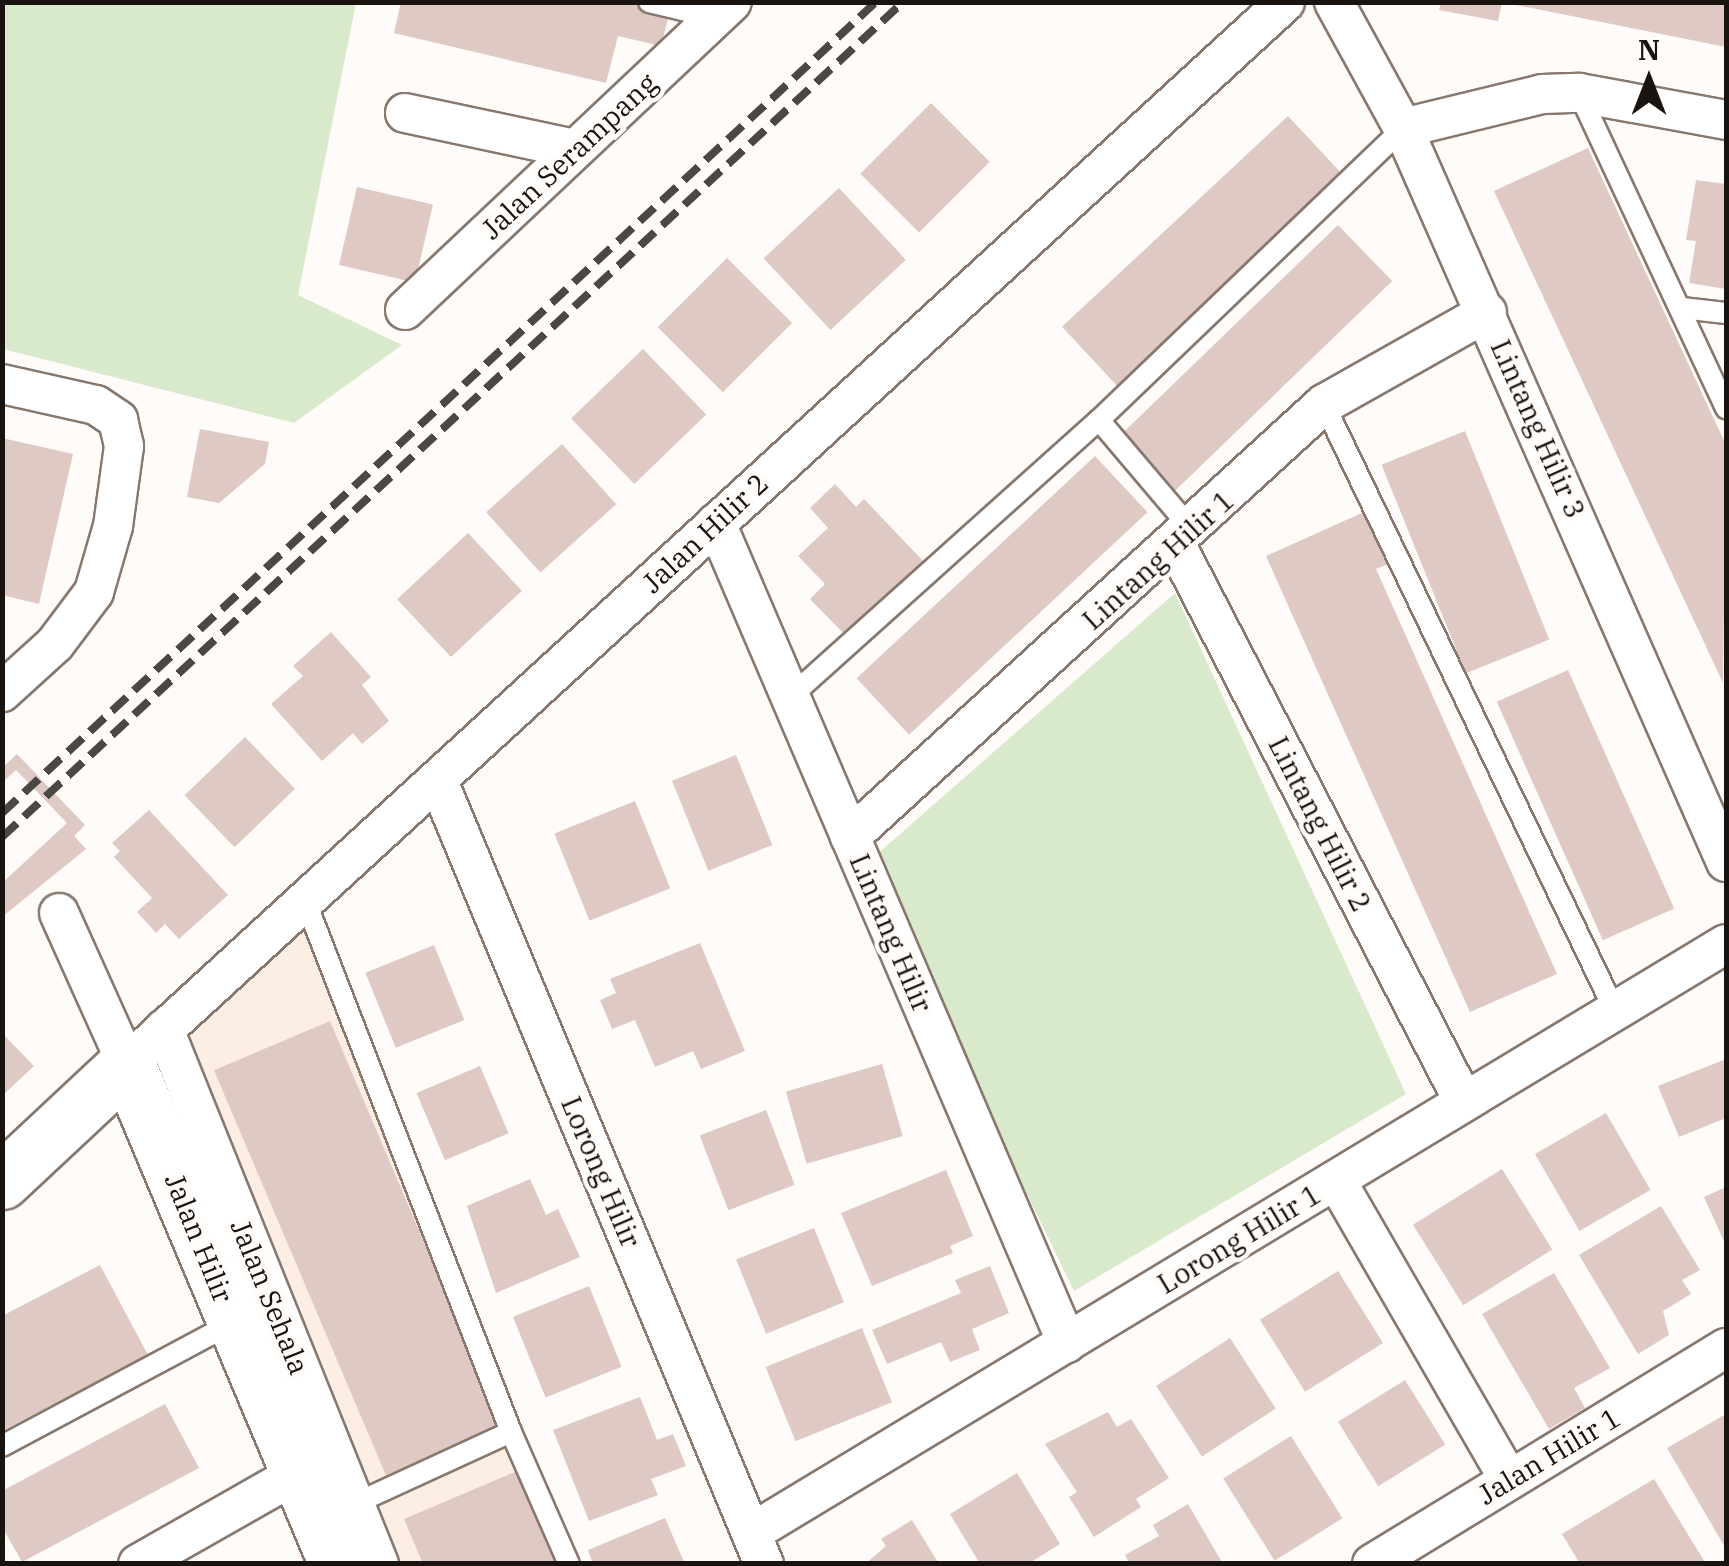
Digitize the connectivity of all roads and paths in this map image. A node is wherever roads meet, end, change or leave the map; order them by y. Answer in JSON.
{"nodes":[{"id":1,"x":649,"y":2,"type":"edge"},
{"id":2,"x":1285,"y":2,"type":"edge"},
{"id":3,"x":1334,"y":2,"type":"edge"},
{"id":4,"x":724,"y":10,"type":"edge"},
{"id":5,"x":1579,"y":93,"type":"junction"},
{"id":6,"x":405,"y":113,"type":"dead end"},
{"id":7,"x":1726,"y":120,"type":"edge"},
{"id":8,"x":1403,"y":128,"type":"junction"},
{"id":9,"x":575,"y":150,"type":"junction"},
{"id":10,"x":1682,"y":308,"type":"junction"},
{"id":11,"x":405,"y":310,"type":"dead end"},
{"id":12,"x":1487,"y":312,"type":"junction"},
{"id":13,"x":1726,"y":314,"type":"edge"},
{"id":14,"x":2,"y":384,"type":"edge"},
{"id":15,"x":1324,"y":404,"type":"junction"},
{"id":16,"x":1726,"y":408,"type":"edge"},
{"id":17,"x":1100,"y":420,"type":"junction"},
{"id":18,"x":716,"y":523,"type":"junction"},
{"id":19,"x":1185,"y":538,"type":"junction"},
{"id":20,"x":2,"y":692,"type":"edge"},
{"id":21,"x":790,"y":697,"type":"junction"},
{"id":22,"x":438,"y":780,"type":"junction"},
{"id":23,"x":850,"y":837,"type":"junction"},
{"id":24,"x":1726,"y":862,"type":"edge"},
{"id":25,"x":306,"y":900,"type":"junction"},
{"id":26,"x":59,"y":913,"type":"dead end"},
{"id":27,"x":1726,"y":944,"type":"edge"},
{"id":28,"x":1615,"y":1011,"type":"junction"},
{"id":29,"x":145,"y":1046,"type":"junction"},
{"id":30,"x":1464,"y":1102,"type":"junction"},
{"id":31,"x":1336,"y":1180,"type":"junction"},
{"id":32,"x":2,"y":1182,"type":"edge"},
{"id":33,"x":234,"y":1322,"type":"junction"},
{"id":34,"x":1067,"y":1343,"type":"junction"},
{"id":35,"x":1726,"y":1348,"type":"edge"},
{"id":36,"x":512,"y":1432,"type":"junction"},
{"id":37,"x":2,"y":1446,"type":"edge"},
{"id":38,"x":300,"y":1472,"type":"junction"},
{"id":39,"x":1508,"y":1480,"type":"junction"},
{"id":40,"x":352,"y":1505,"type":"junction"},
{"id":41,"x":758,"y":1548,"type":"edge"},
{"id":42,"x":138,"y":1564,"type":"edge"},
{"id":43,"x":337,"y":1564,"type":"edge"},
{"id":44,"x":379,"y":1564,"type":"edge"},
{"id":45,"x":570,"y":1564,"type":"edge"},
{"id":46,"x":1372,"y":1564,"type":"edge"}],
"edges":[{"from":1,"to":4,"type":"lane"},
{"from":2,"to":18,"type":"street","name":"Jalan Hilir 2"},
{"from":3,"to":8,"type":"street","name":"Lintang Hilir 3"},
{"from":4,"to":9,"type":"street","name":"Jalan Serampang"},
{"from":5,"to":7,"type":"street"},
{"from":5,"to":8,"type":"street"},
{"from":5,"to":10,"type":"lane"},
{"from":6,"to":9,"type":"street"},
{"from":8,"to":12,"type":"street","name":"Lintang Hilir 3"},
{"from":8,"to":17,"type":"lane"},
{"from":9,"to":11,"type":"street","name":"Jalan Serampang"},
{"from":10,"to":13,"type":"lane"},
{"from":10,"to":16,"type":"lane"},
{"from":12,"to":15,"type":"street","name":"Lintang Hilir 1"},
{"from":12,"to":24,"type":"street","name":"Lintang Hilir 3"},
{"from":14,"to":20,"type":"street"},
{"from":15,"to":19,"type":"street","name":"Lintang Hilir 1"},
{"from":15,"to":28,"type":"lane"},
{"from":17,"to":19,"type":"lane"},
{"from":17,"to":21,"type":"lane"},
{"from":18,"to":21,"type":"street","name":"Lintang Hilir"},
{"from":18,"to":22,"type":"street","name":"Jalan Hilir 2"},
{"from":19,"to":23,"type":"street","name":"Lintang Hilir 1"},
{"from":19,"to":30,"type":"street","name":"Lintang Hilir 2"},
{"from":21,"to":23,"type":"street","name":"Lintang Hilir"},
{"from":22,"to":25,"type":"street","name":"Jalan Hilir 2"},
{"from":22,"to":41,"type":"street","name":"Lorong Hilir"},
{"from":23,"to":34,"type":"street","name":"Lintang Hilir"},
{"from":25,"to":29,"type":"street","name":"Jalan Hilir 2"},
{"from":25,"to":36,"type":"lane"},
{"from":26,"to":29,"type":"street","name":"Jalan Hilir"},
{"from":27,"to":28,"type":"street","name":"Lorong Hilir 1"},
{"from":28,"to":30,"type":"street","name":"Lorong Hilir 1"},
{"from":29,"to":32,"type":"street"},
{"from":29,"to":33,"type":"street","name":"Jalan Hilir"},
{"from":29,"to":40,"type":"street","name":"Jalan Sehala"},
{"from":30,"to":31,"type":"street","name":"Lorong Hilir 1"},
{"from":31,"to":34,"type":"street","name":"Lorong Hilir 1"},
{"from":31,"to":39,"type":"street"},
{"from":33,"to":37,"type":"lane"},
{"from":33,"to":38,"type":"street","name":"Jalan Hilir"},
{"from":34,"to":41,"type":"street","name":"Lorong Hilir 1"},
{"from":35,"to":39,"type":"street","name":"Jalan Hilir 1"},
{"from":36,"to":40,"type":"lane"},
{"from":36,"to":45,"type":"lane"},
{"from":38,"to":42,"type":"street"},
{"from":38,"to":43,"type":"street","name":"Jalan Hilir"},
{"from":39,"to":46,"type":"street","name":"Jalan Hilir 1"},
{"from":40,"to":44,"type":"street","name":"Jalan Sehala"}]}
